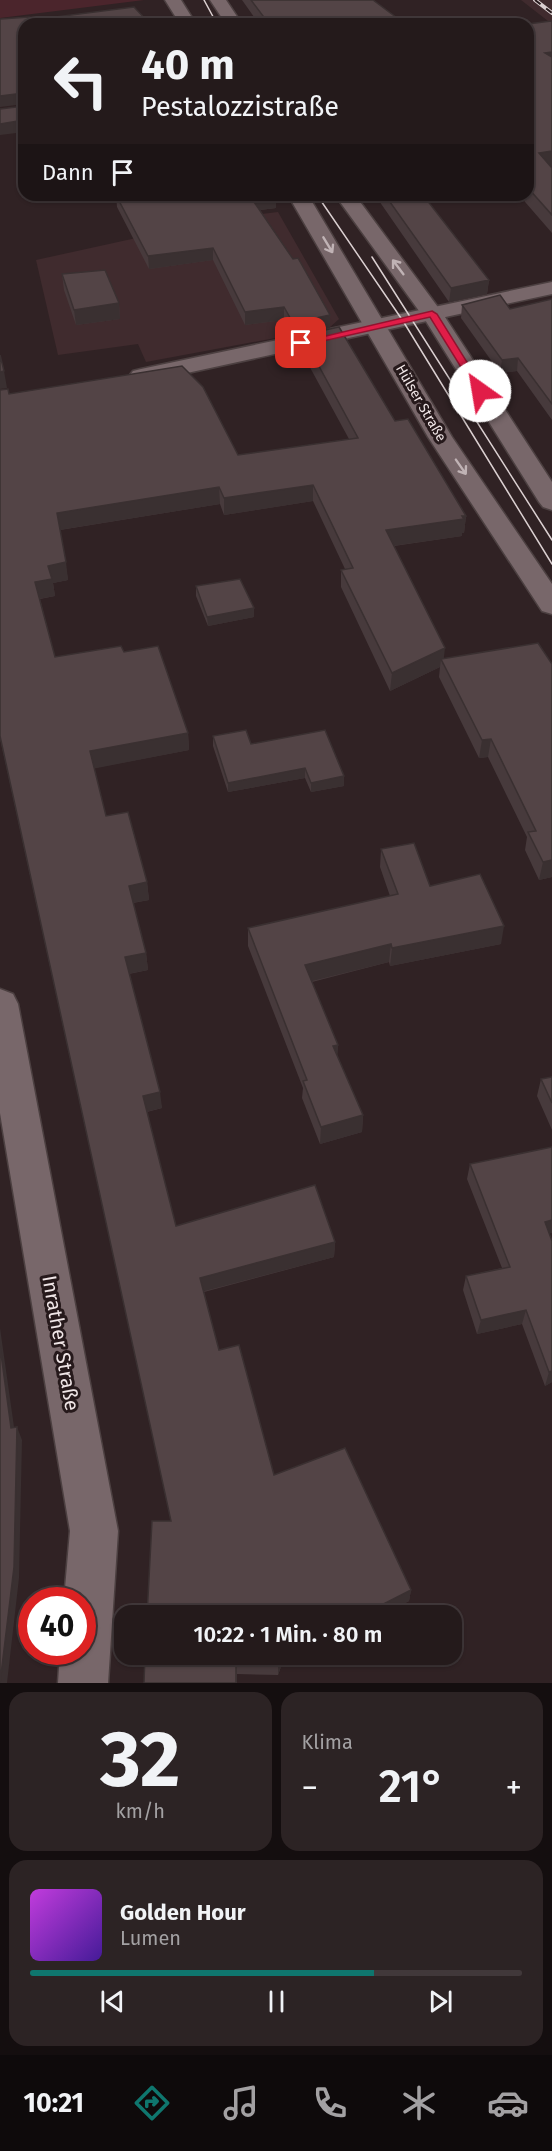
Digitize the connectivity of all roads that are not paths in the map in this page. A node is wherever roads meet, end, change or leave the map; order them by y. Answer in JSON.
{"nodes":[{"id":1,"x":173,"y":0,"type":"edge"},
{"id":2,"x":218,"y":0,"type":"edge"},
{"id":3,"x":184,"y":18,"type":"edge"},
{"id":4,"x":230,"y":18,"type":"edge"},
{"id":5,"x":302,"y":201,"type":"edge"},
{"id":6,"x":349,"y":201,"type":"edge"},
{"id":7,"x":552,"y":288,"type":"edge"},
{"id":8,"x":432,"y":314,"type":"junction"},
{"id":9,"x":376,"y":327,"type":"junction"},
{"id":10,"x":118,"y":379,"type":"edge"},
{"id":11,"x":552,"y":502,"type":"edge"},
{"id":12,"x":552,"y":605,"type":"edge"},
{"id":13,"x":0,"y":1004,"type":"edge"},
{"id":14,"x":83,"y":1683,"type":"edge"}],
"edges":[{"from":1,"to":3,"type":"street"},
{"from":2,"to":4,"type":"street"},
{"from":5,"to":9,"type":"street","name":"Hülser Straße","one_way":true},
{"from":8,"to":6,"type":"street","one_way":true},
{"from":7,"to":8,"type":"street"},
{"from":8,"to":9,"type":"street"},
{"from":8,"to":11,"type":"street"},
{"from":9,"to":10,"type":"street"},
{"from":9,"to":12,"type":"street","name":"Hülser Straße","one_way":true},
{"from":13,"to":14,"type":"street","name":"Inrather Straße"}]}
